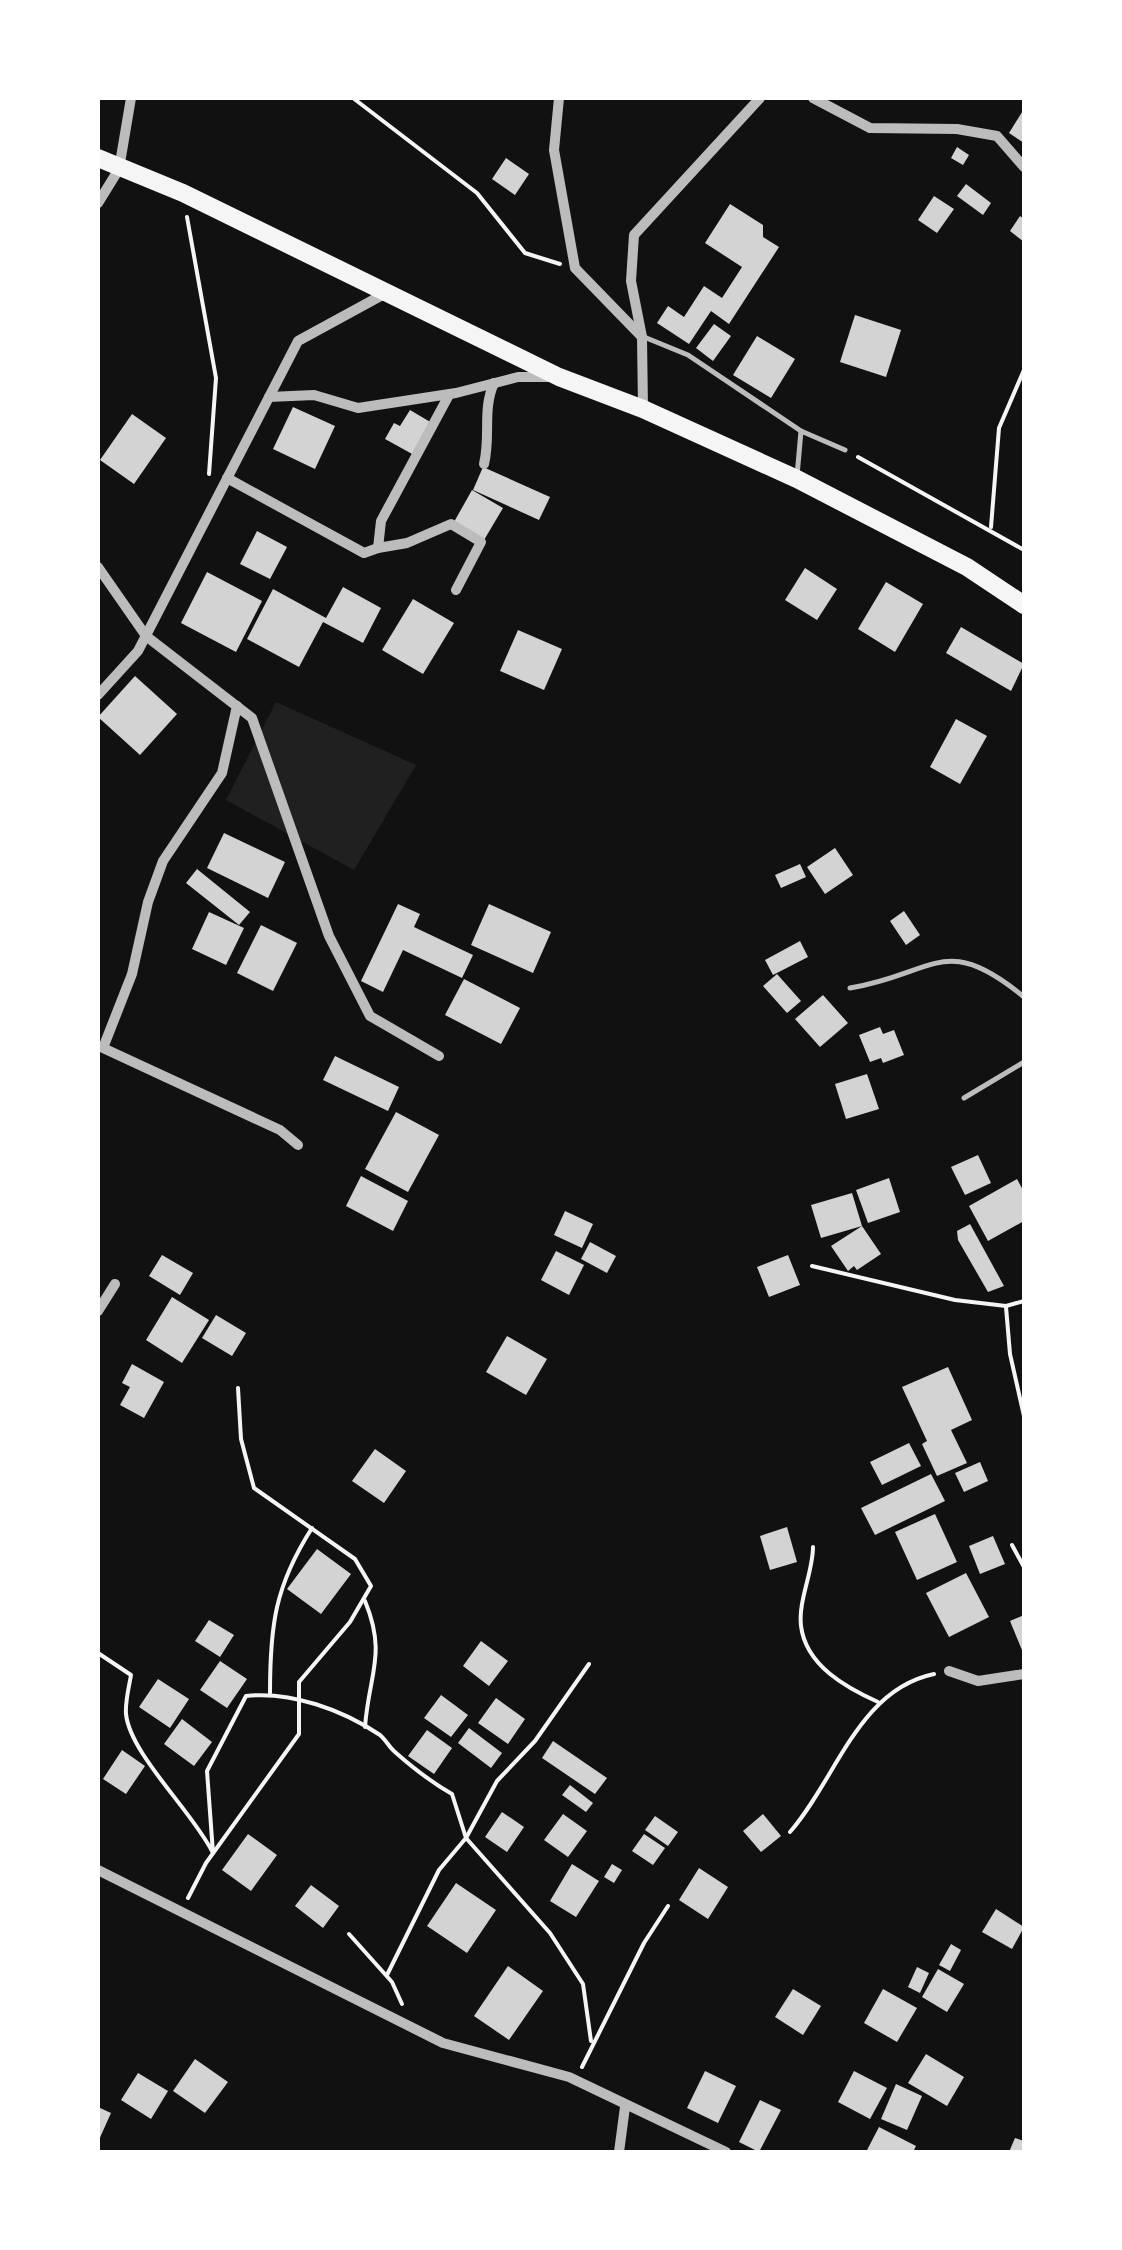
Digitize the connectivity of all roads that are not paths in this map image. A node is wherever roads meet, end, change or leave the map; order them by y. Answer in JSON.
{"nodes":[{"id":1,"x":131,"y":98,"type":"edge"},
{"id":2,"x":559,"y":98,"type":"edge"},
{"id":3,"x":760,"y":98,"type":"edge"},
{"id":4,"x":813,"y":98,"type":"edge"},
{"id":5,"x":98,"y":158,"type":"edge"},
{"id":6,"x":1024,"y":166,"type":"edge"},
{"id":7,"x":118,"y":168,"type":"junction"},
{"id":8,"x":98,"y":204,"type":"edge"},
{"id":9,"x":389,"y":292,"type":"junction"},
{"id":10,"x":642,"y":337,"type":"junction"},
{"id":11,"x":559,"y":377,"type":"junction"},
{"id":12,"x":494,"y":383,"type":"junction"},
{"id":13,"x":449,"y":394,"type":"junction"},
{"id":14,"x":269,"y":397,"type":"junction"},
{"id":15,"x":643,"y":408,"type":"junction"},
{"id":16,"x":801,"y":431,"type":"junction"},
{"id":17,"x":845,"y":450,"type":"road end"},
{"id":18,"x":484,"y":464,"type":"dead end"},
{"id":19,"x":228,"y":478,"type":"junction"},
{"id":20,"x":797,"y":479,"type":"junction"},
{"id":21,"x":378,"y":548,"type":"junction"},
{"id":22,"x":98,"y":567,"type":"edge"},
{"id":23,"x":456,"y":590,"type":"dead end"},
{"id":24,"x":1024,"y":604,"type":"edge"},
{"id":25,"x":146,"y":636,"type":"junction"},
{"id":26,"x":98,"y":694,"type":"edge"},
{"id":27,"x":237,"y":706,"type":"junction"},
{"id":28,"x":850,"y":988,"type":"dead end"},
{"id":29,"x":1024,"y":997,"type":"edge"},
{"id":30,"x":439,"y":1056,"type":"dead end"},
{"id":31,"x":1024,"y":1062,"type":"edge"},
{"id":32,"x":964,"y":1098,"type":"dead end"},
{"id":33,"x":298,"y":1144,"type":"dead end"},
{"id":34,"x":115,"y":1284,"type":"dead end"},
{"id":35,"x":98,"y":1311,"type":"edge"},
{"id":36,"x":949,"y":1671,"type":"road end"},
{"id":37,"x":1024,"y":1674,"type":"edge"},
{"id":38,"x":98,"y":1870,"type":"edge"},
{"id":39,"x":626,"y":2107,"type":"junction"},
{"id":40,"x":619,"y":2152,"type":"edge"},
{"id":41,"x":726,"y":2152,"type":"edge"}],
"edges":[{"from":1,"to":7,"type":"street"},
{"from":2,"to":10,"type":"street"},
{"from":3,"to":10,"type":"street"},
{"from":4,"to":6,"type":"street"},
{"from":5,"to":7,"type":"highway"},
{"from":7,"to":8,"type":"street"},
{"from":7,"to":9,"type":"highway"},
{"from":9,"to":11,"type":"highway"},
{"from":9,"to":14,"type":"street"},
{"from":10,"to":15,"type":"street"},
{"from":10,"to":16,"type":"lane"},
{"from":11,"to":12,"type":"street"},
{"from":11,"to":15,"type":"highway"},
{"from":12,"to":13,"type":"street"},
{"from":12,"to":18,"type":"street"},
{"from":13,"to":14,"type":"street"},
{"from":13,"to":21,"type":"street"},
{"from":14,"to":19,"type":"street"},
{"from":15,"to":20,"type":"highway"},
{"from":16,"to":17,"type":"lane"},
{"from":16,"to":20,"type":"lane"},
{"from":19,"to":21,"type":"street"},
{"from":19,"to":25,"type":"street"},
{"from":20,"to":24,"type":"highway"},
{"from":21,"to":23,"type":"street"},
{"from":22,"to":25,"type":"street"},
{"from":25,"to":26,"type":"street"},
{"from":25,"to":27,"type":"street"},
{"from":27,"to":30,"type":"street"},
{"from":27,"to":33,"type":"street"},
{"from":28,"to":29,"type":"lane"},
{"from":31,"to":32,"type":"lane"},
{"from":34,"to":35,"type":"street"},
{"from":36,"to":37,"type":"street"},
{"from":38,"to":39,"type":"street"},
{"from":39,"to":40,"type":"street"},
{"from":39,"to":41,"type":"street"}]}
